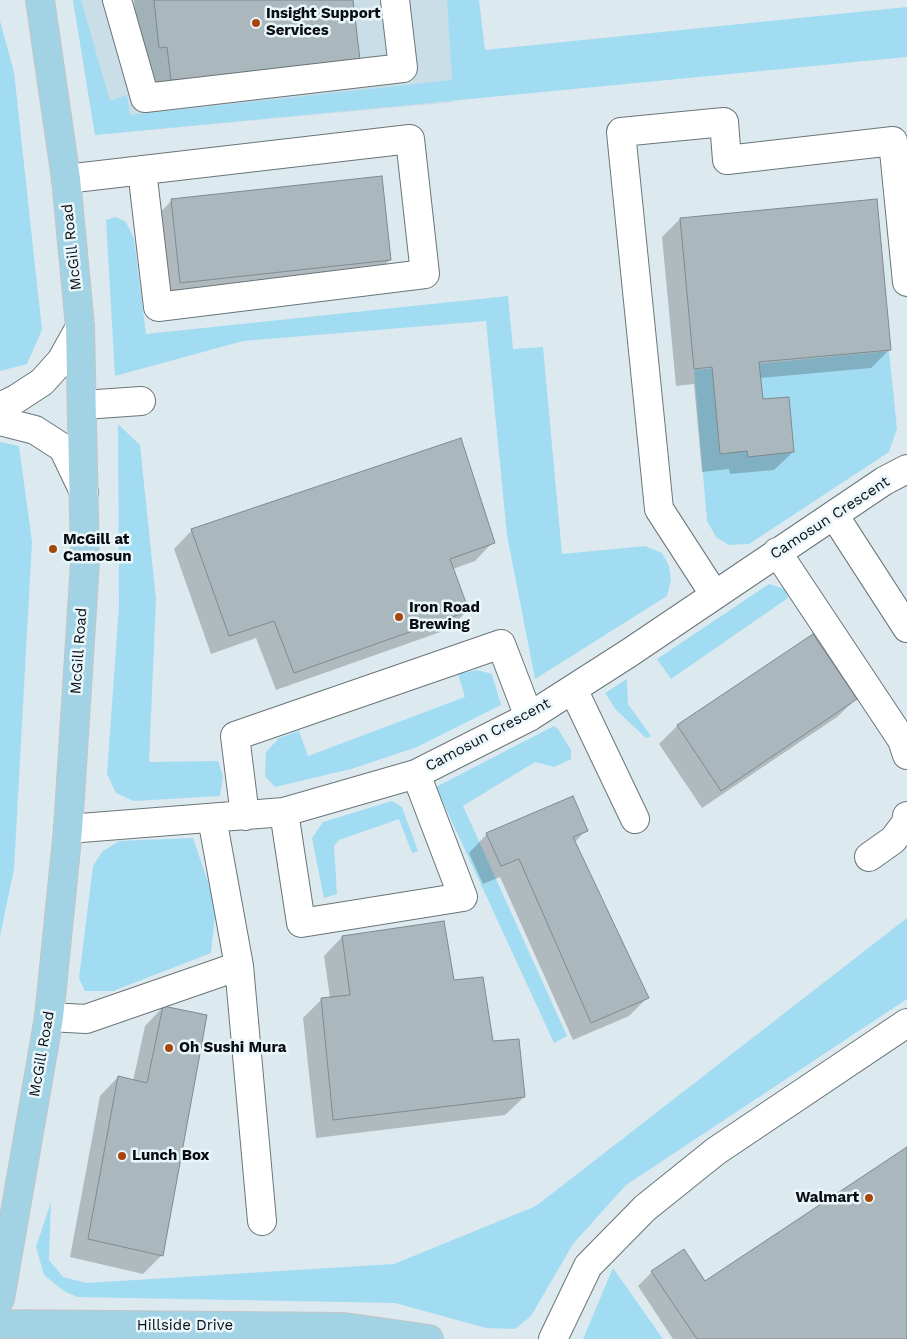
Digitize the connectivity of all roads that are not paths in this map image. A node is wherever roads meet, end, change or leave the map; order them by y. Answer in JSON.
{"nodes":[{"id":1,"x":40,"y":0,"type":"edge"},
{"id":2,"x":117,"y":0,"type":"edge"},
{"id":3,"x":395,"y":0,"type":"edge"},
{"id":4,"x":142,"y":170,"type":"junction"},
{"id":5,"x":66,"y":178,"type":"junction"},
{"id":6,"x":907,"y":282,"type":"edge"},
{"id":7,"x":80,"y":327,"type":"junction"},
{"id":8,"x":141,"y":401,"type":"dead end"},
{"id":9,"x":83,"y":404,"type":"junction"},
{"id":10,"x":0,"y":407,"type":"edge"},
{"id":11,"x":0,"y":421,"type":"edge"},
{"id":12,"x":907,"y":469,"type":"edge"},
{"id":13,"x":84,"y":492,"type":"junction"},
{"id":14,"x":834,"y":515,"type":"junction"},
{"id":15,"x":777,"y":552,"type":"junction"},
{"id":16,"x":714,"y":594,"type":"junction"},
{"id":17,"x":907,"y":628,"type":"edge"},
{"id":18,"x":573,"y":689,"type":"junction"},
{"id":19,"x":529,"y":717,"type":"junction"},
{"id":20,"x":907,"y":755,"type":"edge"},
{"id":21,"x":416,"y":774,"type":"junction"},
{"id":22,"x":284,"y":812,"type":"junction"},
{"id":23,"x":245,"y":816,"type":"junction"},
{"id":24,"x":907,"y":816,"type":"edge"},
{"id":25,"x":212,"y":818,"type":"junction"},
{"id":26,"x":636,"y":819,"type":"dead end"},
{"id":27,"x":68,"y":829,"type":"junction"},
{"id":28,"x":869,"y":856,"type":"dead end"},
{"id":29,"x":239,"y":966,"type":"junction"},
{"id":30,"x":49,"y":1017,"type":"junction"},
{"id":31,"x":907,"y":1023,"type":"edge"},
{"id":32,"x":35,"y":1097,"type":"junction"},
{"id":33,"x":0,"y":1186,"type":"edge"},
{"id":34,"x":262,"y":1221,"type":"dead end"},
{"id":35,"x":0,"y":1299,"type":"edge"},
{"id":36,"x":0,"y":1324,"type":"edge"},
{"id":37,"x":428,"y":1339,"type":"edge"},
{"id":38,"x":553,"y":1339,"type":"edge"}],
"edges":[{"from":1,"to":5,"type":"main road","name":"McGill Road"},
{"from":2,"to":3,"type":"street"},
{"from":4,"to":4,"type":"street"},
{"from":4,"to":5,"type":"street"},
{"from":5,"to":7,"type":"main road","name":"McGill Road"},
{"from":6,"to":16,"type":"street"},
{"from":7,"to":9,"type":"main road","name":"McGill Road"},
{"from":7,"to":10,"type":"street"},
{"from":8,"to":9,"type":"street"},
{"from":9,"to":13,"type":"main road","name":"McGill Road"},
{"from":11,"to":13,"type":"street"},
{"from":12,"to":14,"type":"street","name":"Camosun Crescent"},
{"from":13,"to":27,"type":"main road","name":"McGill Road"},
{"from":14,"to":15,"type":"street","name":"Camosun Crescent"},
{"from":14,"to":17,"type":"street"},
{"from":15,"to":16,"type":"street","name":"Camosun Crescent"},
{"from":15,"to":20,"type":"street"},
{"from":16,"to":18,"type":"street","name":"Camosun Crescent"},
{"from":18,"to":19,"type":"street","name":"Camosun Crescent"},
{"from":18,"to":26,"type":"street"},
{"from":19,"to":21,"type":"street","name":"Camosun Crescent"},
{"from":19,"to":23,"type":"street"},
{"from":21,"to":22,"type":"street","name":"Camosun Crescent"},
{"from":21,"to":22,"type":"street"},
{"from":22,"to":23,"type":"street","name":"Camosun Crescent"},
{"from":23,"to":25,"type":"street","name":"Camosun Crescent"},
{"from":24,"to":28,"type":"street"},
{"from":25,"to":27,"type":"street","name":"Camosun Crescent"},
{"from":25,"to":29,"type":"street"},
{"from":27,"to":30,"type":"main road","name":"McGill Road"},
{"from":29,"to":30,"type":"street"},
{"from":29,"to":34,"type":"street"},
{"from":30,"to":32,"type":"main road","name":"McGill Road"},
{"from":31,"to":38,"type":"street"},
{"from":32,"to":33,"type":"main road"},
{"from":32,"to":35,"type":"main road","name":"McGill Road"},
{"from":36,"to":37,"type":"main road","name":"Hillside Drive"}]}
